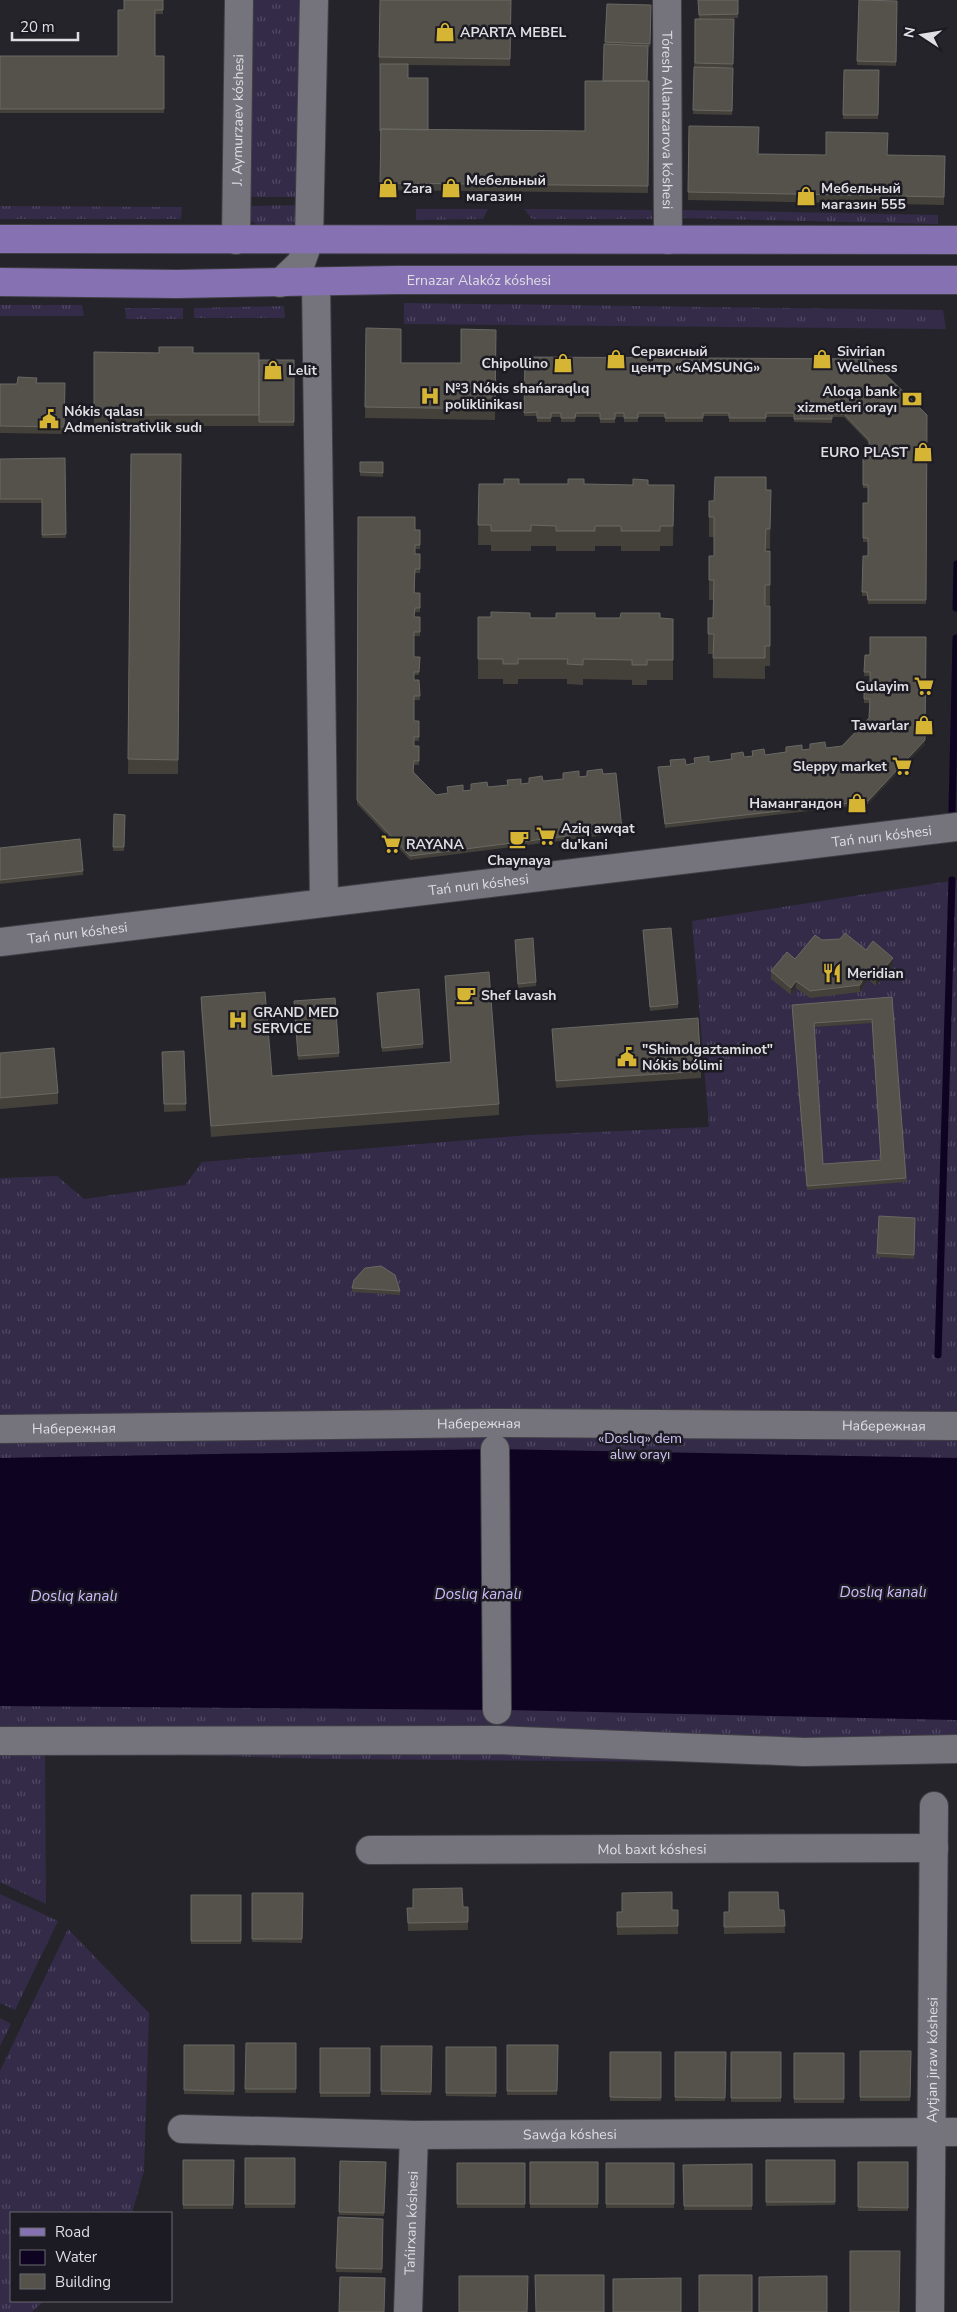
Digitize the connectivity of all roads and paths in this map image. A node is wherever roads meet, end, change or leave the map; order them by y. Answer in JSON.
{"nodes":[{"id":1,"x":239,"y":0,"type":"edge"},
{"id":2,"x":314,"y":0,"type":"edge"},
{"id":3,"x":667,"y":0,"type":"edge"},
{"id":4,"x":0,"y":239,"type":"edge"},
{"id":5,"x":236,"y":240,"type":"junction"},
{"id":6,"x":309,"y":240,"type":"junction"},
{"id":7,"x":345,"y":240,"type":"junction"},
{"id":8,"x":668,"y":240,"type":"junction"},
{"id":9,"x":957,"y":240,"type":"edge"},
{"id":10,"x":957,"y":280,"type":"edge"},
{"id":11,"x":0,"y":282,"type":"edge"},
{"id":12,"x":280,"y":282,"type":"junction"},
{"id":13,"x":316,"y":282,"type":"junction"},
{"id":14,"x":344,"y":282,"type":"junction"},
{"id":15,"x":957,"y":827,"type":"edge"},
{"id":16,"x":324,"y":902,"type":"junction"},
{"id":17,"x":0,"y":942,"type":"edge"},
{"id":18,"x":957,"y":1426,"type":"edge"},
{"id":19,"x":0,"y":1429,"type":"edge"},
{"id":20,"x":495,"y":1449,"type":"dead end"},
{"id":21,"x":497,"y":1710,"type":"dead end"},
{"id":22,"x":0,"y":1741,"type":"edge"},
{"id":23,"x":957,"y":1749,"type":"edge"},
{"id":24,"x":934,"y":1806,"type":"dead end"},
{"id":25,"x":934,"y":1848,"type":"junction"},
{"id":26,"x":370,"y":1850,"type":"dead end"},
{"id":27,"x":182,"y":2129,"type":"dead end"},
{"id":28,"x":944,"y":2132,"type":"edge"},
{"id":29,"x":414,"y":2135,"type":"junction"},
{"id":30,"x":408,"y":2312,"type":"edge"},
{"id":31,"x":930,"y":2312,"type":"edge"}],
"edges":[{"from":1,"to":5,"type":"street","name":"J. Aymurzaev kóshesi"},
{"from":2,"to":6,"type":"street"},
{"from":3,"to":8,"type":"street","name":"Tóresh Allanazarova kóshesi"},
{"from":4,"to":5,"type":"main road"},
{"from":5,"to":6,"type":"main road"},
{"from":6,"to":7,"type":"main road"},
{"from":6,"to":12,"type":"street"},
{"from":7,"to":8,"type":"main road"},
{"from":7,"to":14,"type":"main road"},
{"from":8,"to":9,"type":"main road"},
{"from":10,"to":14,"type":"main road","name":"Ernazar Alakóz kóshesi"},
{"from":11,"to":12,"type":"main road","name":"Ernazar Alakóz kóshesi"},
{"from":12,"to":13,"type":"main road","name":"Ernazar Alakóz kóshesi"},
{"from":13,"to":14,"type":"main road","name":"Ernazar Alakóz kóshesi"},
{"from":13,"to":16,"type":"street"},
{"from":15,"to":16,"type":"street","name":"Tań nurı kóshesi"},
{"from":16,"to":17,"type":"street","name":"Tań nurı kóshesi"},
{"from":18,"to":19,"type":"street","name":"Набережная"},
{"from":20,"to":21,"type":"street"},
{"from":22,"to":23,"type":"street"},
{"from":24,"to":25,"type":"street","name":"Aytjan jıraw kóshesi"},
{"from":25,"to":26,"type":"street","name":"Mol baxıt kóshesi"},
{"from":25,"to":28,"type":"street","name":"Aytjan jıraw kóshesi"},
{"from":27,"to":29,"type":"street","name":"Sawǵa kóshesi"},
{"from":28,"to":29,"type":"street","name":"Sawǵa kóshesi"},
{"from":28,"to":31,"type":"street","name":"Aytjan jıraw kóshesi"},
{"from":29,"to":30,"type":"street","name":"Tańirxan kóshesi"}]}
